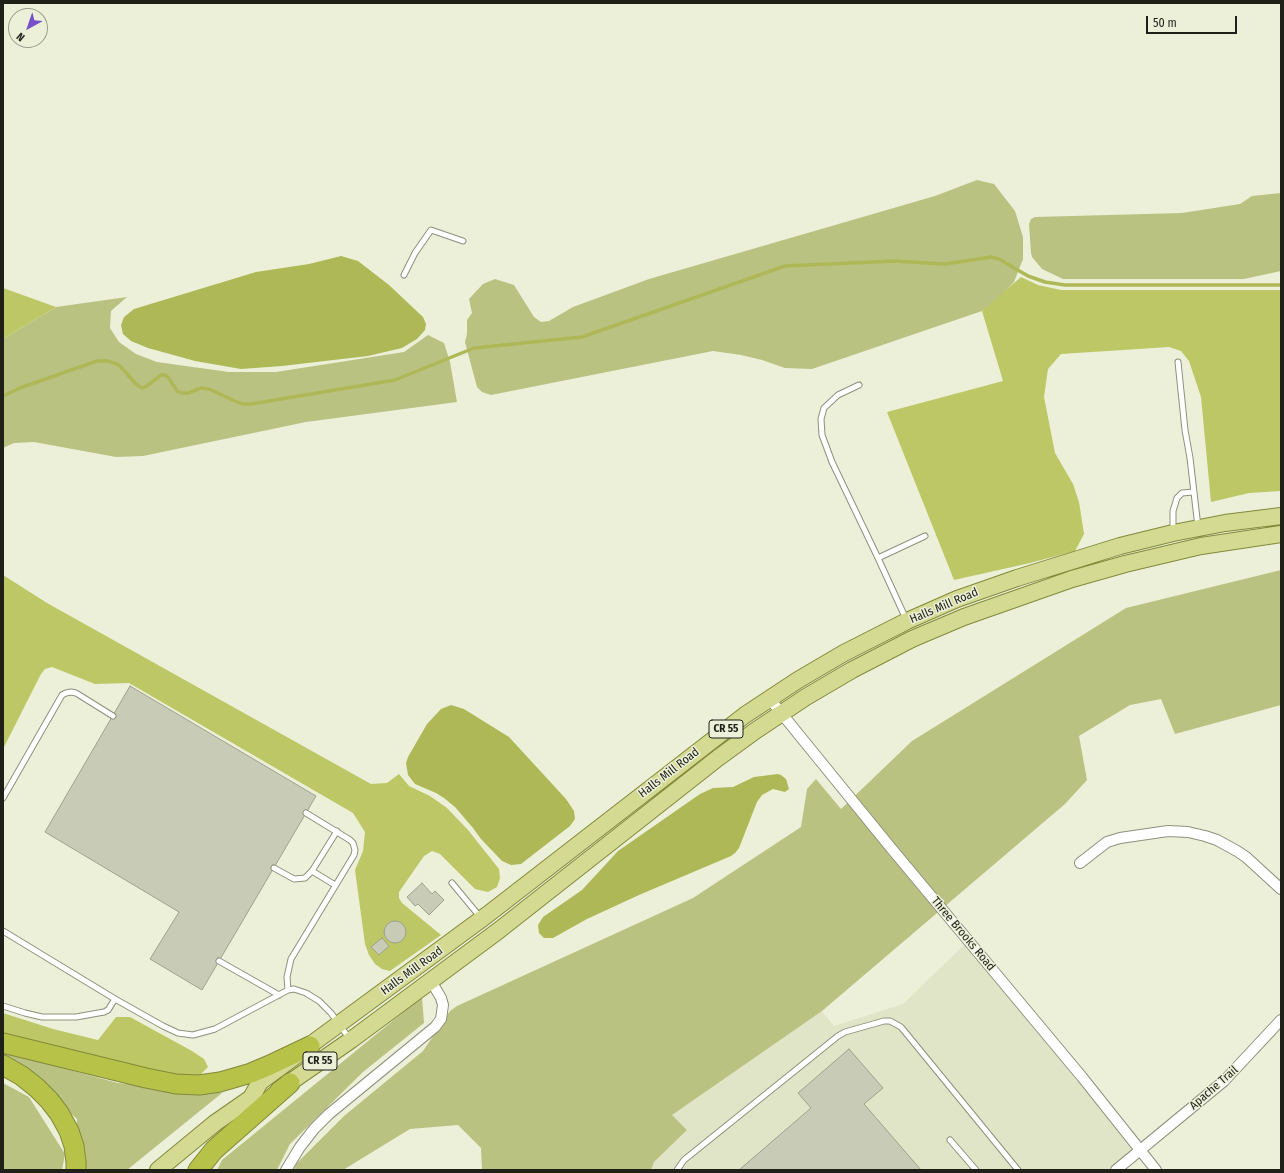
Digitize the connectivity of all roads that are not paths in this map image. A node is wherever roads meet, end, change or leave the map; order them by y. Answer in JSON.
{"nodes":[{"id":1,"x":463,"y":241,"type":"dead end"},
{"id":2,"x":404,"y":276,"type":"dead end"},
{"id":3,"x":1178,"y":362,"type":"dead end"},
{"id":4,"x":859,"y":385,"type":"dead end"},
{"id":5,"x":1193,"y":492,"type":"junction"},
{"id":6,"x":1281,"y":516,"type":"edge"},
{"id":7,"x":1198,"y":528,"type":"junction"},
{"id":8,"x":1173,"y":533,"type":"junction"},
{"id":9,"x":1281,"y":534,"type":"edge"},
{"id":10,"x":925,"y":536,"type":"dead end"},
{"id":11,"x":878,"y":558,"type":"junction"},
{"id":12,"x":907,"y":621,"type":"junction"},
{"id":13,"x":769,"y":698,"type":"junction"},
{"id":14,"x":781,"y":713,"type":"junction"},
{"id":15,"x":113,"y":716,"type":"dead end"},
{"id":16,"x":704,"y":746,"type":"junction"},
{"id":17,"x":3,"y":798,"type":"edge"},
{"id":18,"x":657,"y":806,"type":"junction"},
{"id":19,"x":306,"y":813,"type":"dead end"},
{"id":20,"x":337,"y":831,"type":"junction"},
{"id":21,"x":1080,"y":863,"type":"dead end"},
{"id":22,"x":274,"y":868,"type":"dead end"},
{"id":23,"x":312,"y":871,"type":"junction"},
{"id":24,"x":452,"y":883,"type":"dead end"},
{"id":25,"x":335,"y":885,"type":"junction"},
{"id":26,"x":1281,"y":889,"type":"edge"},
{"id":27,"x":482,"y":919,"type":"junction"},
{"id":28,"x":3,"y":931,"type":"edge"},
{"id":29,"x":219,"y":961,"type":"dead end"},
{"id":30,"x":431,"y":981,"type":"junction"},
{"id":31,"x":288,"y":990,"type":"junction"},
{"id":32,"x":279,"y":995,"type":"junction"},
{"id":33,"x":115,"y":999,"type":"junction"},
{"id":34,"x":3,"y":1006,"type":"edge"},
{"id":35,"x":1281,"y":1020,"type":"edge"},
{"id":36,"x":339,"y":1024,"type":"junction"},
{"id":37,"x":351,"y":1040,"type":"junction"},
{"id":38,"x":3,"y":1043,"type":"edge"},
{"id":39,"x":310,"y":1046,"type":"junction"},
{"id":40,"x":3,"y":1065,"type":"edge"},
{"id":41,"x":290,"y":1083,"type":"junction"},
{"id":42,"x":252,"y":1098,"type":"junction"},
{"id":43,"x":950,"y":1140,"type":"dead end"},
{"id":44,"x":1140,"y":1150,"type":"junction"},
{"id":45,"x":76,"y":1170,"type":"edge"},
{"id":46,"x":158,"y":1170,"type":"edge"},
{"id":47,"x":198,"y":1170,"type":"edge"},
{"id":48,"x":286,"y":1170,"type":"edge"},
{"id":49,"x":677,"y":1170,"type":"edge"},
{"id":50,"x":976,"y":1170,"type":"edge"},
{"id":51,"x":1018,"y":1170,"type":"edge"},
{"id":52,"x":1116,"y":1170,"type":"edge"},
{"id":53,"x":1156,"y":1170,"type":"edge"}],
"edges":[{"from":1,"to":2,"type":"lane"},
{"from":3,"to":5,"type":"lane"},
{"from":4,"to":11,"type":"lane"},
{"from":5,"to":7,"type":"lane"},
{"from":5,"to":8,"type":"lane"},
{"from":6,"to":7,"type":"main road","name":"Halls Mill Road","number":"CR 55"},
{"from":7,"to":8,"type":"main road","name":"Halls Mill Road","number":"CR 55"},
{"from":8,"to":12,"type":"main road","name":"Halls Mill Road","number":"CR 55"},
{"from":9,"to":14,"type":"main road","name":"Halls Mill Road","number":"CR 55"},
{"from":10,"to":11,"type":"lane"},
{"from":11,"to":12,"type":"lane"},
{"from":12,"to":13,"type":"main road","name":"Halls Mill Road","number":"CR 55"},
{"from":13,"to":14,"type":"street","name":"Three Brooks Road"},
{"from":13,"to":16,"type":"main road","name":"Halls Mill Road","number":"CR 55"},
{"from":14,"to":18,"type":"main road","name":"Halls Mill Road","number":"CR 55"},
{"from":14,"to":44,"type":"street","name":"Three Brooks Road"},
{"from":15,"to":17,"type":"lane"},
{"from":16,"to":18,"type":"main road"},
{"from":16,"to":27,"type":"main road","name":"Halls Mill Road","number":"CR 55"},
{"from":18,"to":30,"type":"main road","name":"Halls Mill Road","number":"CR 55"},
{"from":19,"to":20,"type":"lane"},
{"from":20,"to":23,"type":"lane"},
{"from":20,"to":25,"type":"lane"},
{"from":21,"to":26,"type":"street"},
{"from":22,"to":23,"type":"lane"},
{"from":23,"to":25,"type":"lane"},
{"from":24,"to":27,"type":"lane"},
{"from":25,"to":31,"type":"lane"},
{"from":27,"to":36,"type":"main road","name":"Halls Mill Road","number":"CR 55"},
{"from":28,"to":33,"type":"lane"},
{"from":29,"to":32,"type":"lane"},
{"from":30,"to":37,"type":"main road","name":"Halls Mill Road","number":"CR 55"},
{"from":30,"to":48,"type":"street"},
{"from":31,"to":32,"type":"lane"},
{"from":31,"to":36,"type":"lane"},
{"from":32,"to":33,"type":"lane"},
{"from":33,"to":34,"type":"lane"},
{"from":35,"to":44,"type":"street","name":"Apache Trail"},
{"from":36,"to":37,"type":"lane"},
{"from":36,"to":39,"type":"main road","name":"Halls Mill Road","number":"CR 55"},
{"from":37,"to":41,"type":"main road","name":"Halls Mill Road","number":"CR 55"},
{"from":38,"to":39,"type":"highway"},
{"from":39,"to":42,"type":"main road","name":"Halls Mill Road","number":"CR 55"},
{"from":40,"to":45,"type":"highway"},
{"from":41,"to":42,"type":"main road","name":"Halls Mill Road","number":"CR 55"},
{"from":41,"to":47,"type":"highway"},
{"from":42,"to":46,"type":"main road","name":"Halls Mill Road"},
{"from":43,"to":50,"type":"lane"},
{"from":44,"to":52,"type":"street","name":"Apache Trail"},
{"from":44,"to":53,"type":"street","name":"Three Brooks Road"},
{"from":49,"to":51,"type":"lane"}]}
